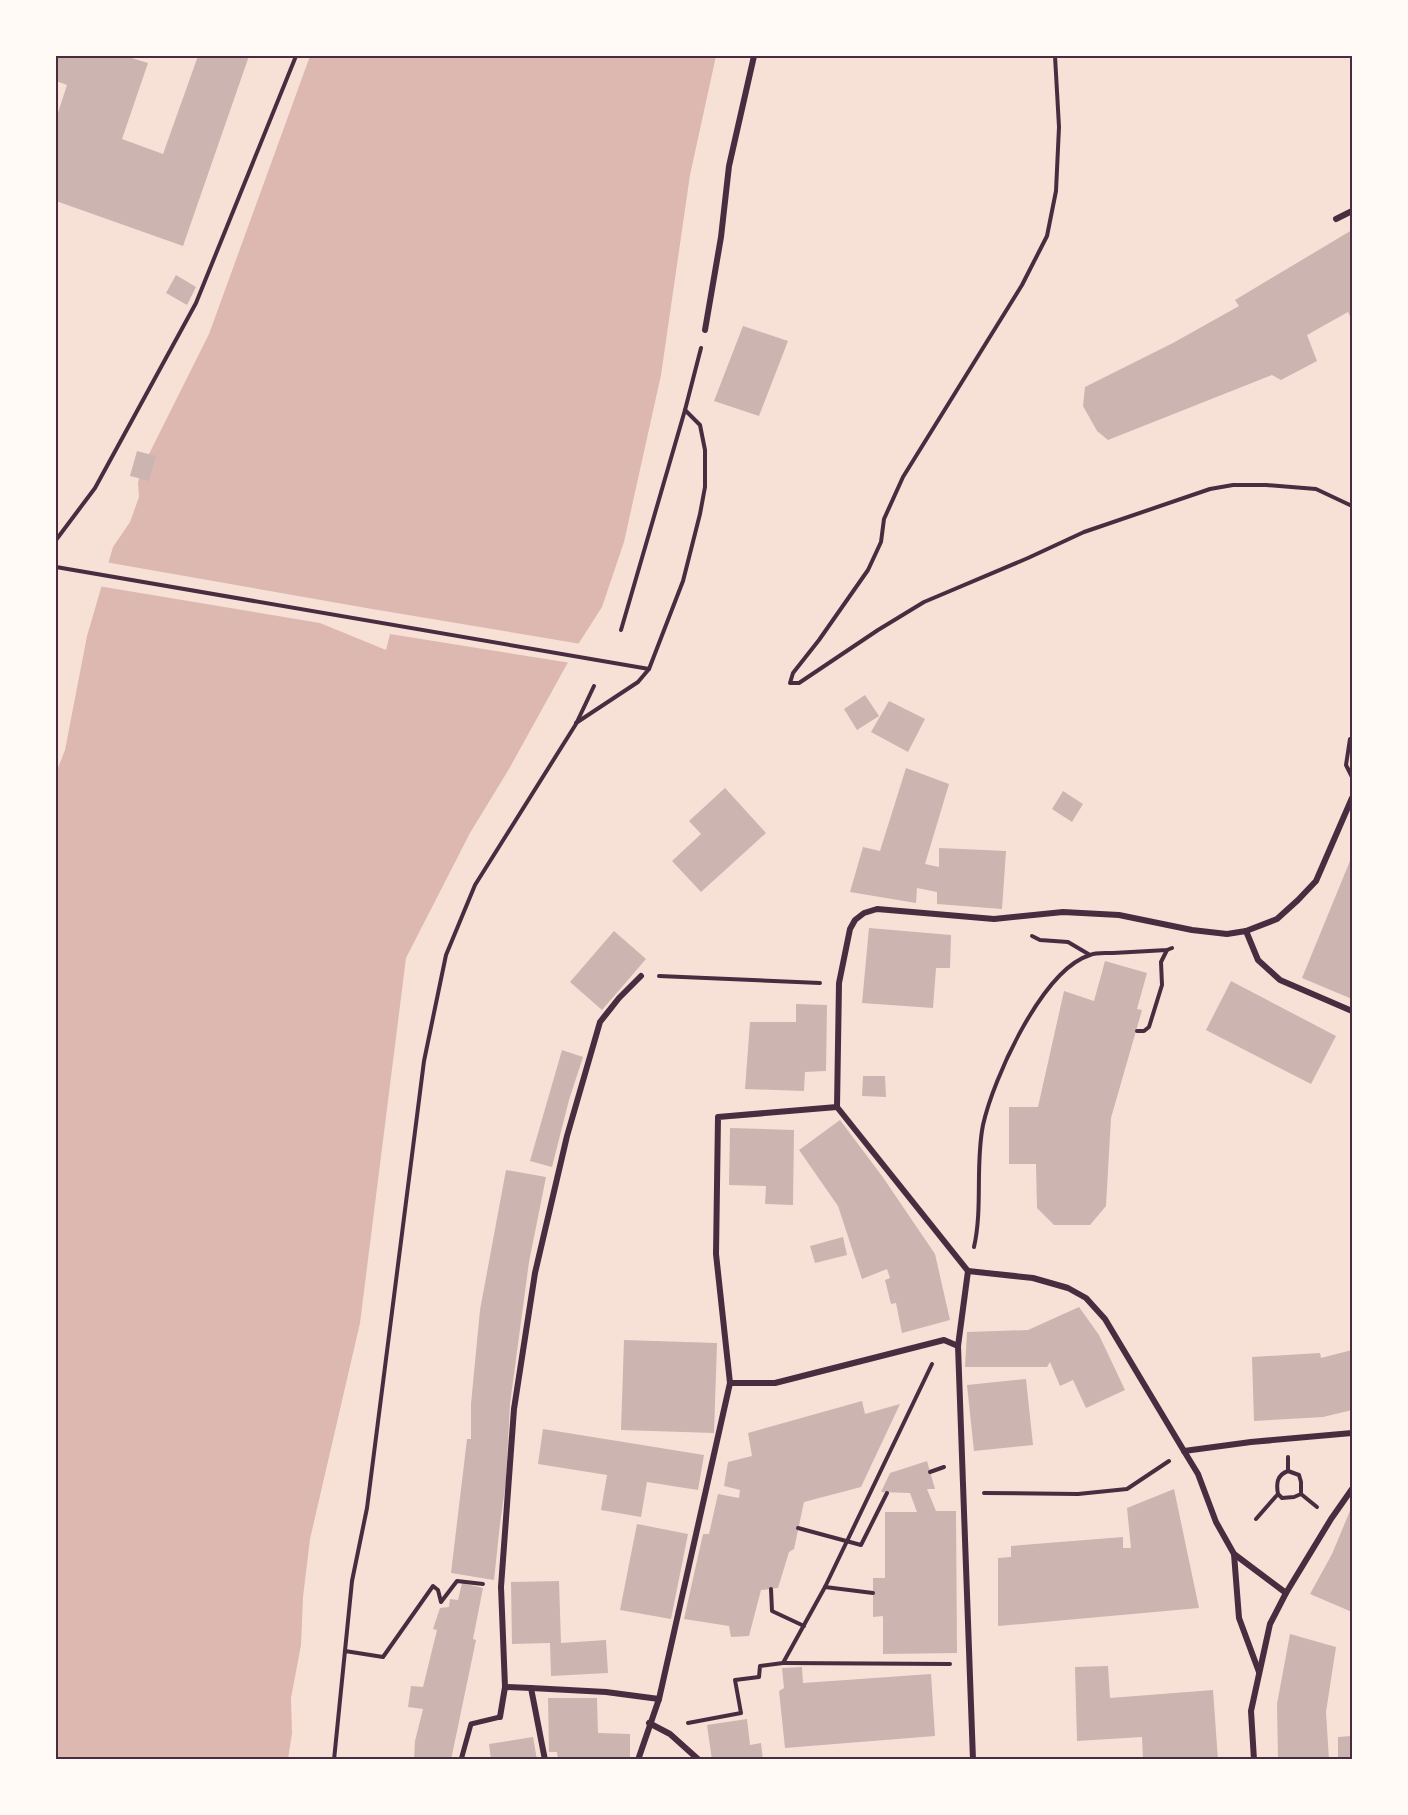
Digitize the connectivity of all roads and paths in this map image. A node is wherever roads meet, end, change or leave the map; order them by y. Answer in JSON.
{"nodes":[{"id":1,"x":296,"y":56,"type":"edge"},
{"id":2,"x":754,"y":56,"type":"edge"},
{"id":3,"x":1055,"y":56,"type":"edge"},
{"id":4,"x":1353,"y":211,"type":"edge"},
{"id":5,"x":1336,"y":219,"type":"dead end"},
{"id":6,"x":705,"y":330,"type":"joint"},
{"id":7,"x":685,"y":410,"type":"junction"},
{"id":8,"x":1353,"y":507,"type":"edge"},
{"id":9,"x":56,"y":540,"type":"edge"},
{"id":10,"x":56,"y":567,"type":"edge"},
{"id":11,"x":621,"y":630,"type":"dead end"},
{"id":12,"x":649,"y":669,"type":"junction"},
{"id":13,"x":594,"y":686,"type":"dead end"},
{"id":14,"x":576,"y":724,"type":"junction"},
{"id":15,"x":1350,"y":738,"type":"dead end"},
{"id":16,"x":1353,"y":777,"type":"edge"},
{"id":17,"x":1353,"y":798,"type":"edge"},
{"id":18,"x":1192,"y":930,"type":"junction"},
{"id":19,"x":1246,"y":931,"type":"junction"},
{"id":20,"x":1040,"y":940,"type":"dead end"},
{"id":21,"x":1167,"y":950,"type":"junction"},
{"id":22,"x":1090,"y":955,"type":"junction"},
{"id":23,"x":641,"y":976,"type":"joint"},
{"id":24,"x":838,"y":983,"type":"junction"},
{"id":25,"x":1353,"y":1011,"type":"edge"},
{"id":26,"x":1137,"y":1030,"type":"dead end"},
{"id":27,"x":837,"y":1107,"type":"junction"},
{"id":28,"x":977,"y":1232,"type":"dead end"},
{"id":29,"x":968,"y":1271,"type":"junction"},
{"id":30,"x":944,"y":1340,"type":"junction"},
{"id":31,"x":958,"y":1346,"type":"junction"},
{"id":32,"x":730,"y":1383,"type":"junction"},
{"id":33,"x":1353,"y":1433,"type":"edge"},
{"id":34,"x":1184,"y":1451,"type":"junction"},
{"id":35,"x":1353,"y":1489,"type":"edge"},
{"id":36,"x":964,"y":1492,"type":"junction"},
{"id":37,"x":887,"y":1493,"type":"dead end"},
{"id":38,"x":1278,"y":1494,"type":"junction"},
{"id":39,"x":1256,"y":1519,"type":"dead end"},
{"id":40,"x":798,"y":1528,"type":"dead end"},
{"id":41,"x":846,"y":1542,"type":"junction"},
{"id":42,"x":1234,"y":1554,"type":"junction"},
{"id":43,"x":501,"y":1587,"type":"junction"},
{"id":44,"x":825,"y":1587,"type":"junction"},
{"id":45,"x":771,"y":1589,"type":"dead end"},
{"id":46,"x":873,"y":1593,"type":"dead end"},
{"id":47,"x":1286,"y":1593,"type":"junction"},
{"id":48,"x":804,"y":1626,"type":"junction"},
{"id":49,"x":345,"y":1651,"type":"junction"},
{"id":50,"x":783,"y":1663,"type":"junction"},
{"id":51,"x":958,"y":1663,"type":"dead end"},
{"id":52,"x":1259,"y":1672,"type":"junction"},
{"id":53,"x":505,"y":1687,"type":"junction"},
{"id":54,"x":531,"y":1688,"type":"junction"},
{"id":55,"x":659,"y":1699,"type":"junction"},
{"id":56,"x":500,"y":1717,"type":"joint"},
{"id":57,"x":649,"y":1723,"type":"junction"},
{"id":58,"x":670,"y":1734,"type":"junction"},
{"id":59,"x":1252,"y":1758,"type":"edge"},
{"id":60,"x":334,"y":1760,"type":"edge"},
{"id":61,"x":461,"y":1760,"type":"edge"},
{"id":62,"x":545,"y":1760,"type":"edge"},
{"id":63,"x":638,"y":1760,"type":"edge"},
{"id":64,"x":699,"y":1760,"type":"edge"},
{"id":65,"x":973,"y":1760,"type":"edge"}],
"edges":[{"from":1,"to":9,"type":"path"},
{"from":2,"to":6,"type":"street"},
{"from":3,"to":8,"type":"path"},
{"from":4,"to":5,"type":"street"},
{"from":6,"to":7,"type":"path"},
{"from":7,"to":11,"type":"path"},
{"from":7,"to":12,"type":"path"},
{"from":10,"to":12,"type":"path"},
{"from":12,"to":14,"type":"path"},
{"from":13,"to":14,"type":"path"},
{"from":14,"to":49,"type":"path"},
{"from":15,"to":16,"type":"path"},
{"from":17,"to":19,"type":"street"},
{"from":18,"to":19,"type":"street"},
{"from":18,"to":21,"type":"path"},
{"from":18,"to":24,"type":"street"},
{"from":19,"to":25,"type":"street"},
{"from":20,"to":22,"type":"path"},
{"from":21,"to":22,"type":"path"},
{"from":21,"to":26,"type":"path"},
{"from":22,"to":28,"type":"path"},
{"from":23,"to":24,"type":"path"},
{"from":23,"to":43,"type":"street"},
{"from":24,"to":27,"type":"street"},
{"from":27,"to":29,"type":"street"},
{"from":27,"to":32,"type":"street"},
{"from":29,"to":31,"type":"street"},
{"from":29,"to":34,"type":"street"},
{"from":30,"to":31,"type":"street"},
{"from":30,"to":32,"type":"street"},
{"from":30,"to":41,"type":"path"},
{"from":31,"to":36,"type":"street"},
{"from":32,"to":55,"type":"street"},
{"from":33,"to":34,"type":"street"},
{"from":34,"to":36,"type":"path"},
{"from":34,"to":42,"type":"street"},
{"from":35,"to":47,"type":"street"},
{"from":36,"to":65,"type":"street"},
{"from":37,"to":41,"type":"path"},
{"from":38,"to":38,"type":"path"},
{"from":38,"to":39,"type":"path"},
{"from":40,"to":41,"type":"path"},
{"from":41,"to":44,"type":"path"},
{"from":42,"to":47,"type":"street"},
{"from":42,"to":52,"type":"street"},
{"from":43,"to":49,"type":"path"},
{"from":43,"to":53,"type":"street"},
{"from":44,"to":46,"type":"path"},
{"from":44,"to":48,"type":"path"},
{"from":45,"to":48,"type":"path"},
{"from":47,"to":52,"type":"street"},
{"from":48,"to":50,"type":"path"},
{"from":49,"to":60,"type":"path"},
{"from":50,"to":51,"type":"path"},
{"from":50,"to":58,"type":"path"},
{"from":52,"to":59,"type":"street"},
{"from":53,"to":54,"type":"street"},
{"from":53,"to":56,"type":"street"},
{"from":54,"to":55,"type":"street"},
{"from":54,"to":62,"type":"street"},
{"from":55,"to":57,"type":"street"},
{"from":56,"to":61,"type":"street"},
{"from":57,"to":58,"type":"street"},
{"from":57,"to":63,"type":"street"},
{"from":58,"to":64,"type":"street"}]}
